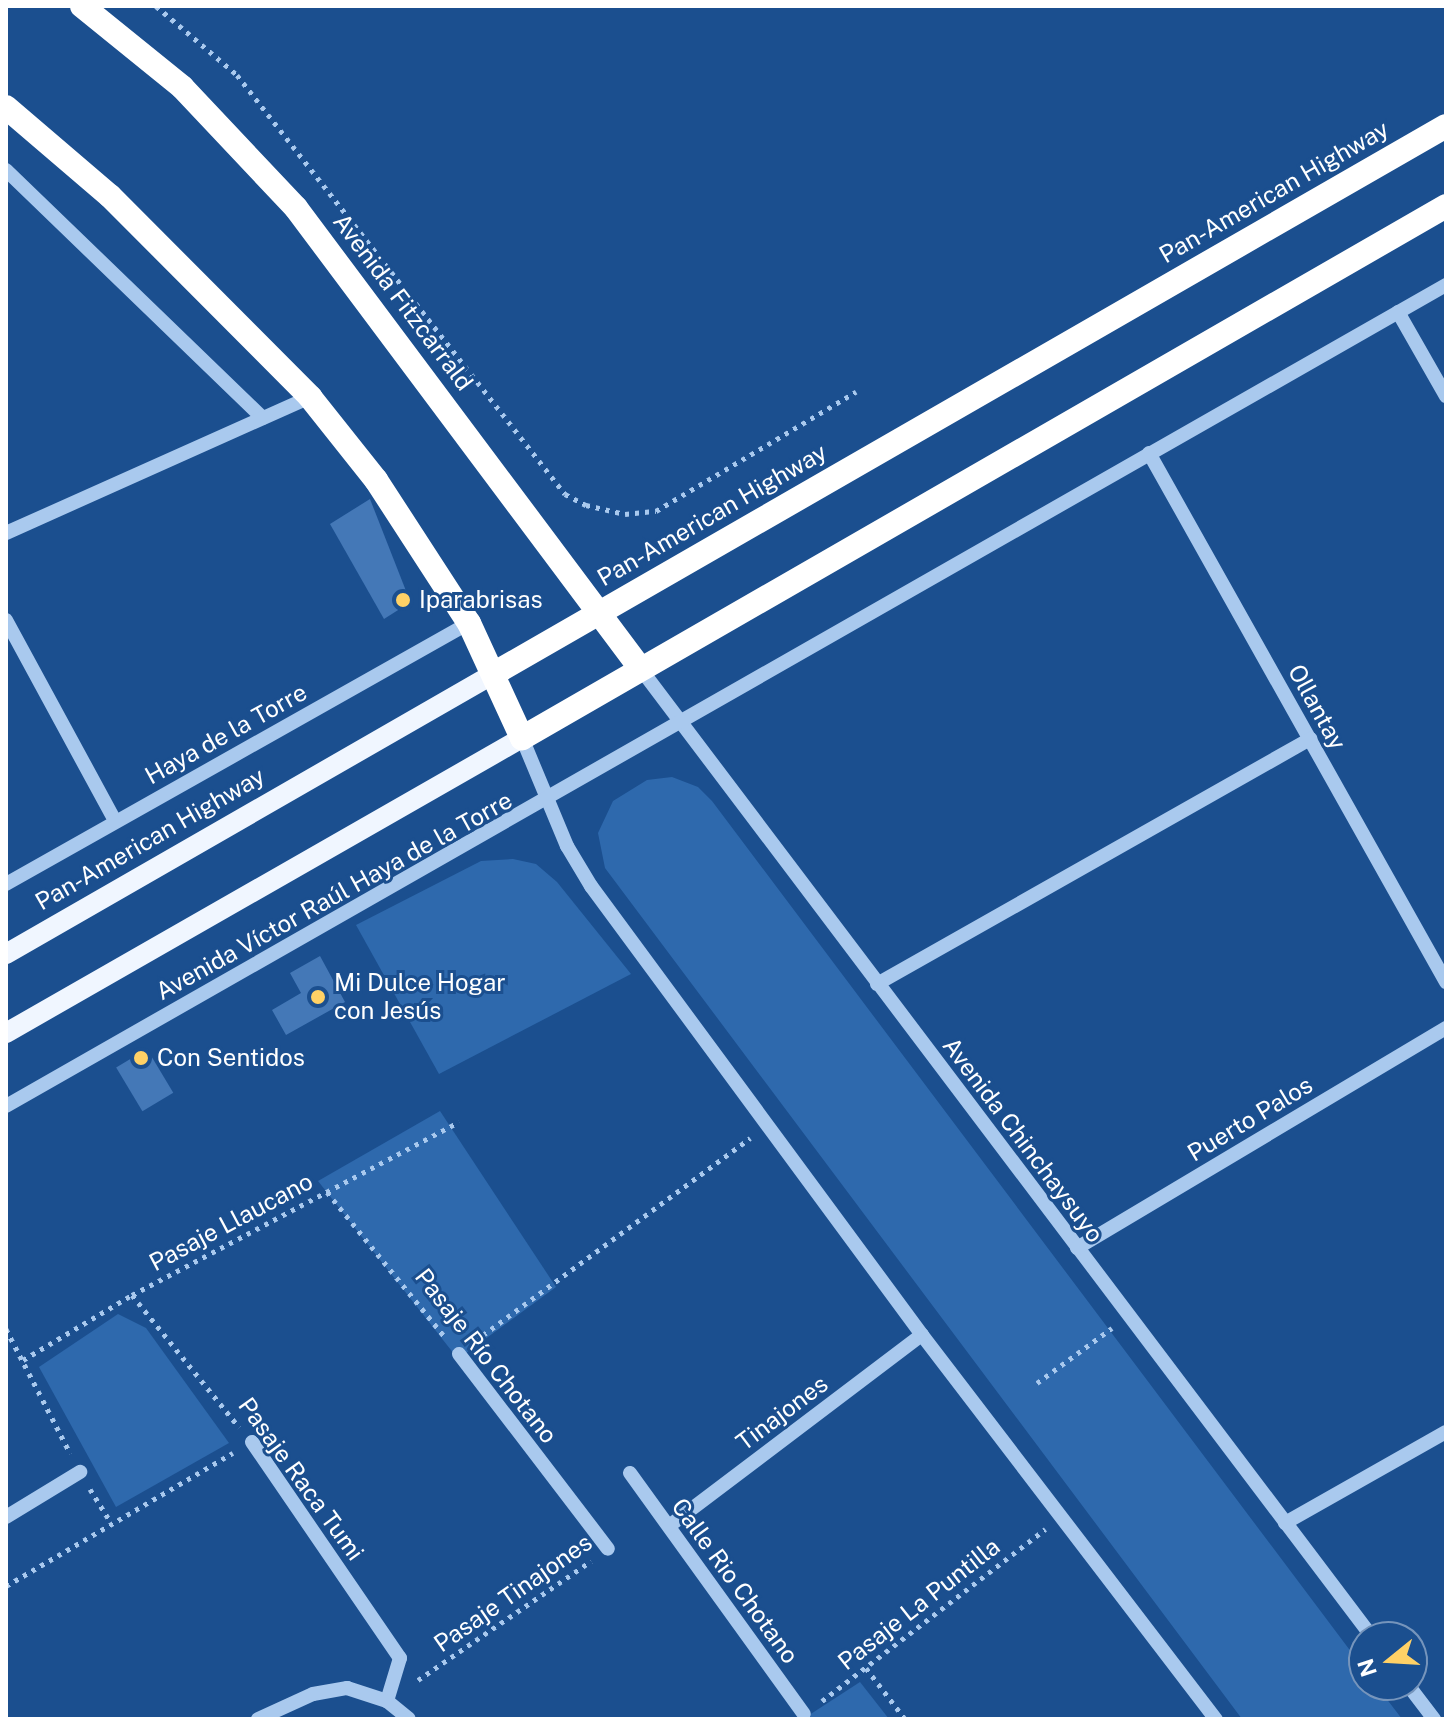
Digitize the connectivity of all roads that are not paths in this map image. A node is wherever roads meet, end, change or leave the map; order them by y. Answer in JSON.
{"nodes":[{"id":1,"x":82,"y":6,"type":"edge"},
{"id":2,"x":6,"y":107,"type":"edge"},
{"id":3,"x":1446,"y":126,"type":"edge"},
{"id":4,"x":6,"y":170,"type":"edge"},
{"id":5,"x":1446,"y":206,"type":"edge"},
{"id":6,"x":1446,"y":285,"type":"edge"},
{"id":7,"x":1398,"y":312,"type":"junction"},
{"id":8,"x":1446,"y":396,"type":"edge"},
{"id":9,"x":310,"y":397,"type":"junction"},
{"id":10,"x":263,"y":418,"type":"junction"},
{"id":11,"x":1149,"y":453,"type":"junction"},
{"id":12,"x":6,"y":533,"type":"edge"},
{"id":13,"x":599,"y":612,"type":"junction"},
{"id":14,"x":6,"y":620,"type":"edge"},
{"id":15,"x":469,"y":623,"type":"junction"},
{"id":16,"x":640,"y":668,"type":"junction"},
{"id":17,"x":495,"y":673,"type":"junction"},
{"id":18,"x":683,"y":724,"type":"junction"},
{"id":19,"x":522,"y":738,"type":"junction"},
{"id":20,"x":1310,"y":739,"type":"junction"},
{"id":21,"x":547,"y":802,"type":"junction"},
{"id":22,"x":115,"y":821,"type":"junction"},
{"id":23,"x":6,"y":884,"type":"edge"},
{"id":24,"x":6,"y":954,"type":"edge"},
{"id":25,"x":1446,"y":982,"type":"edge"},
{"id":26,"x":877,"y":984,"type":"junction"},
{"id":27,"x":1446,"y":1028,"type":"edge"},
{"id":28,"x":6,"y":1033,"type":"edge"},
{"id":29,"x":6,"y":1106,"type":"edge"},
{"id":30,"x":1077,"y":1248,"type":"junction"},
{"id":31,"x":922,"y":1335,"type":"junction"},
{"id":32,"x":459,"y":1354,"type":"road end"},
{"id":33,"x":1446,"y":1432,"type":"edge"},
{"id":34,"x":252,"y":1442,"type":"road end"},
{"id":35,"x":80,"y":1472,"type":"road end"},
{"id":36,"x":630,"y":1473,"type":"dead end"},
{"id":37,"x":6,"y":1517,"type":"edge"},
{"id":38,"x":1285,"y":1523,"type":"junction"},
{"id":39,"x":669,"y":1526,"type":"junction"},
{"id":40,"x":608,"y":1549,"type":"road end"},
{"id":41,"x":1360,"y":1621,"type":"edge"},
{"id":42,"x":387,"y":1701,"type":"junction"},
{"id":43,"x":1420,"y":1701,"type":"edge"},
{"id":44,"x":804,"y":1714,"type":"road end"},
{"id":45,"x":258,"y":1719,"type":"edge"},
{"id":46,"x":409,"y":1719,"type":"edge"},
{"id":47,"x":1216,"y":1719,"type":"edge"},
{"id":48,"x":1434,"y":1719,"type":"edge"}],
"edges":[{"from":1,"to":13,"type":"highway","name":"Avenida Fitzcarrald"},
{"from":2,"to":9,"type":"highway"},
{"from":3,"to":13,"type":"highway","name":"Pan-American Highway"},
{"from":4,"to":10,"type":"street"},
{"from":5,"to":16,"type":"highway"},
{"from":6,"to":7,"type":"street","name":"Avenida Víctor Raúl Haya de la Torre"},
{"from":7,"to":8,"type":"street"},
{"from":7,"to":11,"type":"street","name":"Avenida Víctor Raúl Haya de la Torre"},
{"from":9,"to":10,"type":"street"},
{"from":9,"to":15,"type":"highway"},
{"from":10,"to":12,"type":"street"},
{"from":11,"to":18,"type":"street","name":"Avenida Víctor Raúl Haya de la Torre"},
{"from":11,"to":20,"type":"street","name":"Ollantay"},
{"from":13,"to":16,"type":"highway","name":"Avenida Fitzcarrald"},
{"from":13,"to":17,"type":"highway","name":"Pan-American Highway"},
{"from":14,"to":22,"type":"street"},
{"from":15,"to":17,"type":"highway"},
{"from":15,"to":22,"type":"street","name":"Haya de la Torre"},
{"from":16,"to":18,"type":"street","name":"Avenida Chinchaysuyo"},
{"from":16,"to":19,"type":"highway"},
{"from":17,"to":19,"type":"highway"},
{"from":17,"to":24,"type":"main road","name":"Pan-American Highway"},
{"from":18,"to":21,"type":"street","name":"Avenida Víctor Raúl Haya de la Torre"},
{"from":18,"to":26,"type":"street","name":"Avenida Chinchaysuyo"},
{"from":19,"to":21,"type":"street"},
{"from":19,"to":28,"type":"main road"},
{"from":20,"to":25,"type":"street","name":"Ollantay"},
{"from":20,"to":26,"type":"street"},
{"from":21,"to":29,"type":"street","name":"Avenida Víctor Raúl Haya de la Torre"},
{"from":21,"to":31,"type":"street"},
{"from":22,"to":23,"type":"street","name":"Haya de la Torre"},
{"from":26,"to":30,"type":"street","name":"Avenida Chinchaysuyo"},
{"from":27,"to":30,"type":"street","name":"Puerto Palos"},
{"from":30,"to":38,"type":"street","name":"Avenida Chinchaysuyo"},
{"from":31,"to":39,"type":"street","name":"Tinajones"},
{"from":31,"to":47,"type":"street"},
{"from":32,"to":40,"type":"street","name":"Pasaje Río Chotano"},
{"from":33,"to":38,"type":"street"},
{"from":34,"to":42,"type":"street","name":"Pasaje Raca Tumi"},
{"from":35,"to":37,"type":"street"},
{"from":36,"to":39,"type":"street","name":"Calle Rio Chotano"},
{"from":38,"to":41,"type":"street","name":"Avenida Chinchaysuyo"},
{"from":39,"to":44,"type":"street","name":"Calle Rio Chotano"},
{"from":42,"to":45,"type":"street"},
{"from":42,"to":46,"type":"street"},
{"from":43,"to":48,"type":"street"}]}
